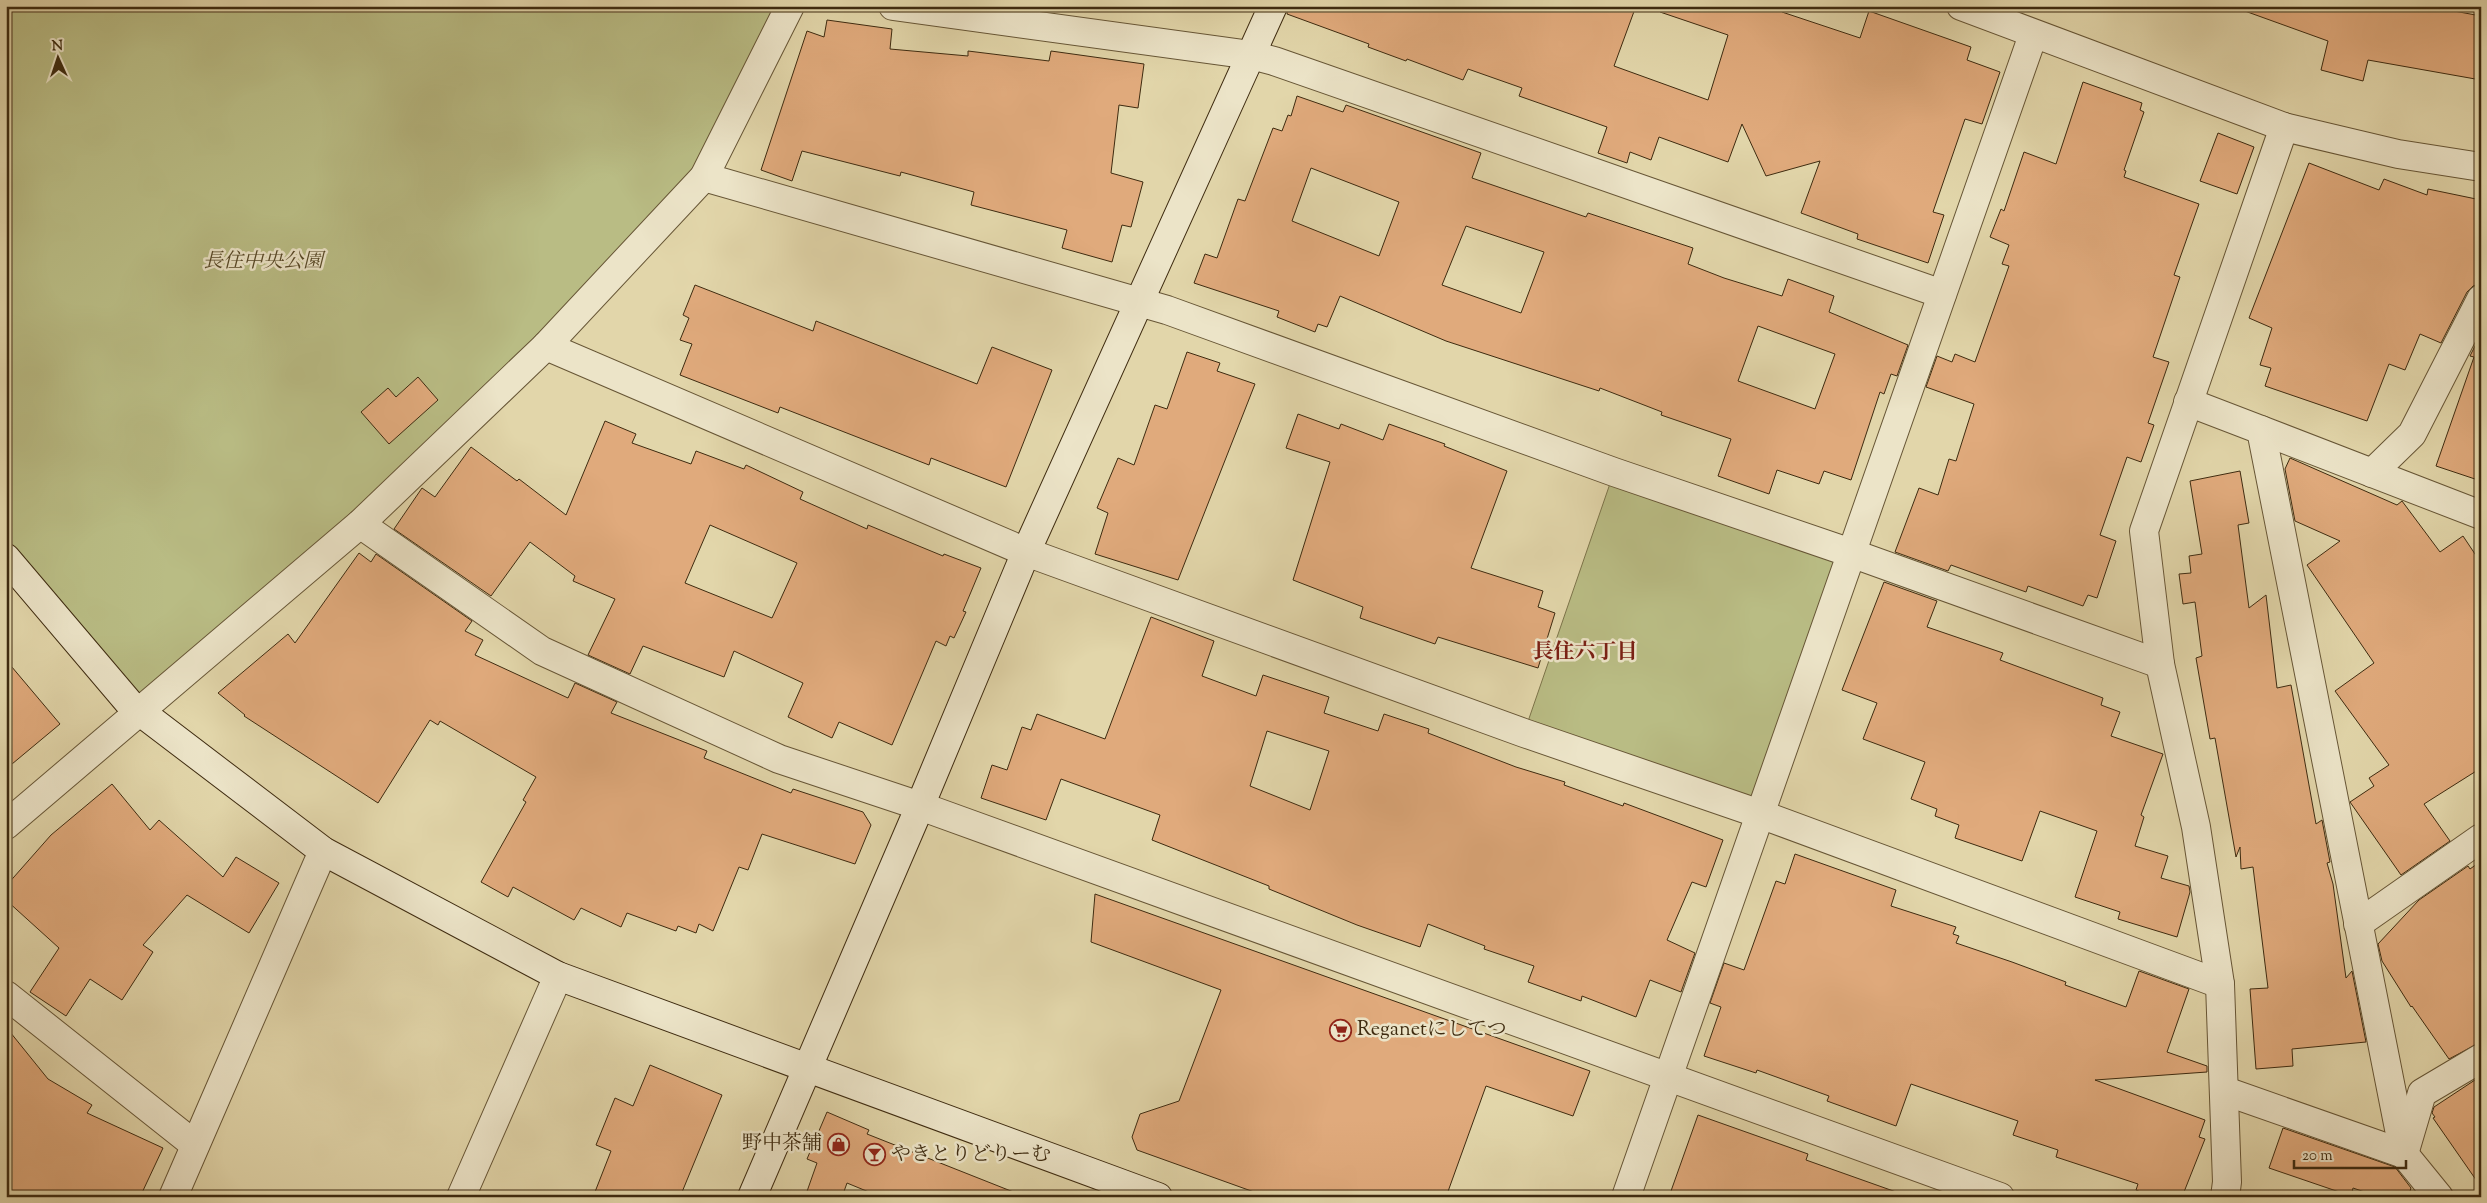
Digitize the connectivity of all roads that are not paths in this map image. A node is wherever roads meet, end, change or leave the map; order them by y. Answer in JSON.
{"nodes":[{"id":1,"x":790,"y":6,"type":"edge"},
{"id":2,"x":893,"y":6,"type":"edge"},
{"id":3,"x":1272,"y":6,"type":"edge"},
{"id":4,"x":1961,"y":6,"type":"edge"},
{"id":5,"x":2033,"y":35,"type":"junction"},
{"id":6,"x":1251,"y":55,"type":"junction"},
{"id":7,"x":2284,"y":127,"type":"junction"},
{"id":8,"x":2481,"y":167,"type":"edge"},
{"id":9,"x":704,"y":177,"type":"junction"},
{"id":10,"x":1942,"y":294,"type":"junction"},
{"id":11,"x":2481,"y":300,"type":"edge"},
{"id":12,"x":1140,"y":303,"type":"junction"},
{"id":13,"x":546,"y":346,"type":"junction"},
{"id":14,"x":2188,"y":402,"type":"junction"},
{"id":15,"x":2261,"y":430,"type":"junction"},
{"id":16,"x":2372,"y":473,"type":"junction"},
{"id":17,"x":2481,"y":515,"type":"edge"},
{"id":18,"x":360,"y":524,"type":"junction"},
{"id":19,"x":1026,"y":552,"type":"junction"},
{"id":20,"x":1851,"y":553,"type":"junction"},
{"id":21,"x":6,"y":558,"type":"edge"},
{"id":22,"x":2160,"y":664,"type":"junction"},
{"id":23,"x":140,"y":713,"type":"junction"},
{"id":24,"x":920,"y":806,"type":"junction"},
{"id":25,"x":1760,"y":814,"type":"junction"},
{"id":26,"x":6,"y":825,"type":"edge"},
{"id":27,"x":2481,"y":838,"type":"edge"},
{"id":28,"x":323,"y":851,"type":"junction"},
{"id":29,"x":2358,"y":924,"type":"junction"},
{"id":30,"x":558,"y":976,"type":"junction"},
{"id":31,"x":2220,"y":984,"type":"junction"},
{"id":32,"x":6,"y":995,"type":"edge"},
{"id":33,"x":2481,"y":1058,"type":"edge"},
{"id":34,"x":805,"y":1068,"type":"junction"},
{"id":35,"x":1667,"y":1078,"type":"junction"},
{"id":36,"x":2225,"y":1091,"type":"junction"},
{"id":37,"x":195,"y":1145,"type":"junction"},
{"id":38,"x":2404,"y":1154,"type":"junction"},
{"id":39,"x":173,"y":1197,"type":"edge"},
{"id":40,"x":461,"y":1197,"type":"edge"},
{"id":41,"x":752,"y":1197,"type":"edge"},
{"id":42,"x":1158,"y":1197,"type":"edge"},
{"id":43,"x":1626,"y":1197,"type":"edge"},
{"id":44,"x":2000,"y":1197,"type":"edge"},
{"id":45,"x":2225,"y":1197,"type":"edge"},
{"id":46,"x":2439,"y":1197,"type":"edge"}],
"edges":[{"from":1,"to":9,"type":"street"},
{"from":2,"to":6,"type":"street"},
{"from":3,"to":6,"type":"street"},
{"from":4,"to":5,"type":"street"},
{"from":5,"to":7,"type":"street"},
{"from":5,"to":10,"type":"street"},
{"from":6,"to":10,"type":"street"},
{"from":6,"to":12,"type":"street"},
{"from":7,"to":8,"type":"street"},
{"from":7,"to":14,"type":"street"},
{"from":9,"to":12,"type":"street"},
{"from":9,"to":13,"type":"street"},
{"from":10,"to":20,"type":"street"},
{"from":11,"to":16,"type":"street"},
{"from":12,"to":19,"type":"street"},
{"from":12,"to":20,"type":"street"},
{"from":13,"to":18,"type":"street"},
{"from":13,"to":19,"type":"street"},
{"from":14,"to":15,"type":"street"},
{"from":14,"to":22,"type":"street"},
{"from":15,"to":16,"type":"street"},
{"from":15,"to":29,"type":"street"},
{"from":16,"to":17,"type":"street"},
{"from":18,"to":23,"type":"street"},
{"from":18,"to":24,"type":"street"},
{"from":19,"to":24,"type":"street"},
{"from":19,"to":25,"type":"street"},
{"from":20,"to":22,"type":"street"},
{"from":20,"to":25,"type":"street"},
{"from":21,"to":23,"type":"street"},
{"from":22,"to":31,"type":"street"},
{"from":23,"to":26,"type":"street"},
{"from":23,"to":28,"type":"street"},
{"from":24,"to":34,"type":"street"},
{"from":24,"to":35,"type":"street"},
{"from":25,"to":31,"type":"street"},
{"from":25,"to":35,"type":"street"},
{"from":27,"to":29,"type":"street"},
{"from":28,"to":30,"type":"street"},
{"from":28,"to":37,"type":"street"},
{"from":29,"to":38,"type":"street"},
{"from":30,"to":34,"type":"street"},
{"from":30,"to":40,"type":"street"},
{"from":31,"to":36,"type":"street"},
{"from":32,"to":37,"type":"street"},
{"from":33,"to":38,"type":"street"},
{"from":34,"to":41,"type":"street"},
{"from":34,"to":42,"type":"street"},
{"from":35,"to":43,"type":"street"},
{"from":35,"to":44,"type":"street"},
{"from":36,"to":38,"type":"street"},
{"from":36,"to":45,"type":"street"},
{"from":37,"to":39,"type":"street"},
{"from":38,"to":46,"type":"street"}]}
